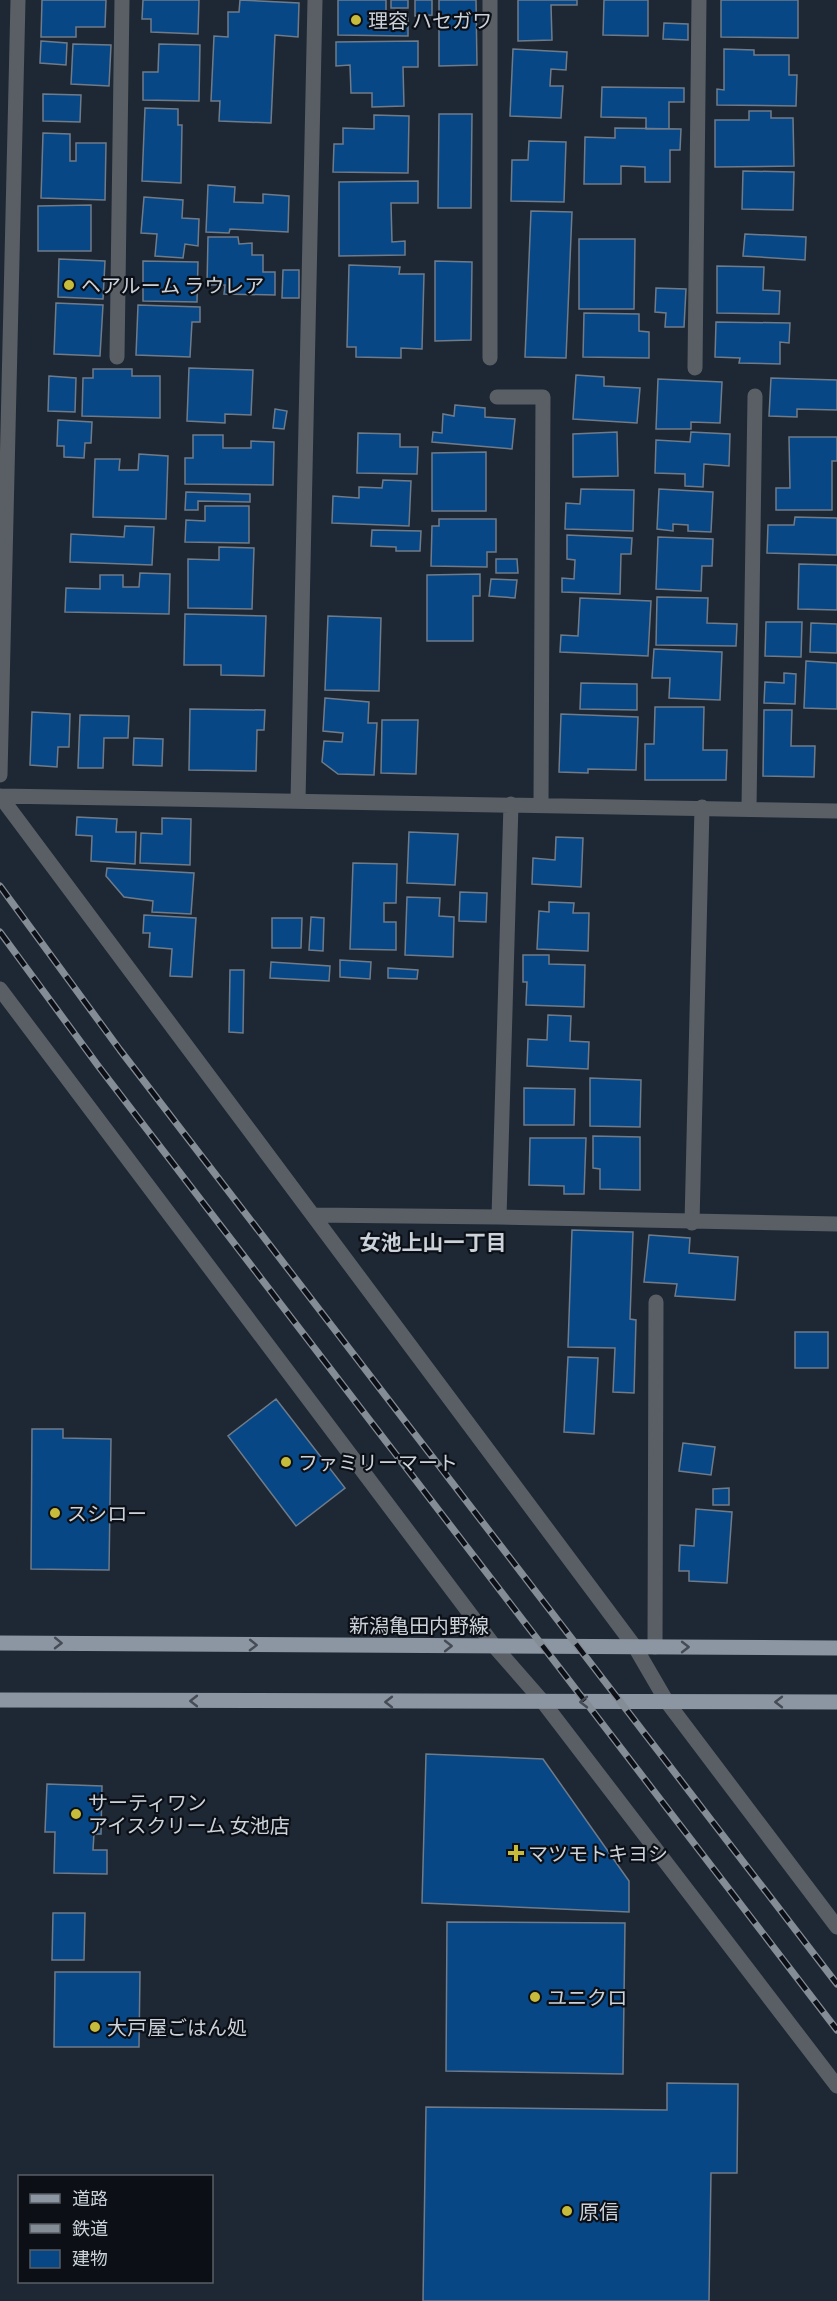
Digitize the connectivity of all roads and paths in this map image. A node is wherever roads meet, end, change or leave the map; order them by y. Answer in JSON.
{"nodes":[{"id":1,"x":18,"y":0,"type":"edge"},
{"id":2,"x":122,"y":0,"type":"edge"},
{"id":3,"x":315,"y":0,"type":"edge"},
{"id":4,"x":490,"y":0,"type":"edge"},
{"id":5,"x":699,"y":0,"type":"edge"},
{"id":6,"x":117,"y":357,"type":"dead end"},
{"id":7,"x":490,"y":358,"type":"dead end"},
{"id":8,"x":694,"y":368,"type":"dead end"},
{"id":9,"x":754,"y":396,"type":"dead end"},
{"id":10,"x":497,"y":397,"type":"dead end"},
{"id":11,"x":0,"y":775,"type":"edge"},
{"id":12,"x":0,"y":796,"type":"edge"},
{"id":13,"x":298,"y":801,"type":"junction"},
{"id":14,"x":511,"y":804,"type":"junction"},
{"id":15,"x":541,"y":805,"type":"junction"},
{"id":16,"x":702,"y":807,"type":"junction"},
{"id":17,"x":749,"y":808,"type":"junction"},
{"id":18,"x":837,"y":811,"type":"edge"},
{"id":19,"x":0,"y":989,"type":"edge"},
{"id":20,"x":313,"y":1215,"type":"junction"},
{"id":21,"x":499,"y":1217,"type":"junction"},
{"id":22,"x":692,"y":1223,"type":"junction"},
{"id":23,"x":837,"y":1224,"type":"edge"},
{"id":24,"x":656,"y":1302,"type":"dead end"},
{"id":25,"x":0,"y":1643,"type":"edge"},
{"id":26,"x":495,"y":1647,"type":"junction"},
{"id":27,"x":635,"y":1647,"type":"junction"},
{"id":28,"x":655,"y":1647,"type":"junction"},
{"id":29,"x":837,"y":1648,"type":"edge"},
{"id":30,"x":0,"y":1700,"type":"edge"},
{"id":31,"x":543,"y":1702,"type":"junction"},
{"id":32,"x":667,"y":1702,"type":"junction"},
{"id":33,"x":837,"y":1702,"type":"edge"},
{"id":34,"x":837,"y":1927,"type":"edge"},
{"id":35,"x":837,"y":2086,"type":"edge"}],
"edges":[{"from":1,"to":11,"type":"street"},
{"from":2,"to":6,"type":"street"},
{"from":3,"to":13,"type":"street"},
{"from":4,"to":7,"type":"street"},
{"from":5,"to":8,"type":"street"},
{"from":9,"to":17,"type":"street"},
{"from":10,"to":15,"type":"street"},
{"from":12,"to":13,"type":"street"},
{"from":12,"to":20,"type":"street"},
{"from":13,"to":14,"type":"street"},
{"from":14,"to":15,"type":"street"},
{"from":14,"to":21,"type":"street"},
{"from":15,"to":16,"type":"street"},
{"from":16,"to":17,"type":"street"},
{"from":16,"to":22,"type":"street"},
{"from":17,"to":18,"type":"street"},
{"from":19,"to":26,"type":"street"},
{"from":20,"to":21,"type":"street"},
{"from":20,"to":27,"type":"street"},
{"from":21,"to":22,"type":"street"},
{"from":22,"to":23,"type":"street"},
{"from":24,"to":28,"type":"street"},
{"from":25,"to":26,"type":"main road","name":"新潟亀田内野線","one_way":true},
{"from":26,"to":27,"type":"main road","name":"新潟亀田内野線"},
{"from":26,"to":31,"type":"street"},
{"from":27,"to":28,"type":"main road","name":"新潟亀田内野線"},
{"from":27,"to":32,"type":"street"},
{"from":28,"to":29,"type":"main road","name":"新潟亀田内野線","one_way":true},
{"from":31,"to":30,"type":"main road","one_way":true},
{"from":32,"to":31,"type":"main road","one_way":true},
{"from":31,"to":35,"type":"street"},
{"from":33,"to":32,"type":"main road","one_way":true},
{"from":32,"to":34,"type":"street"}]}
